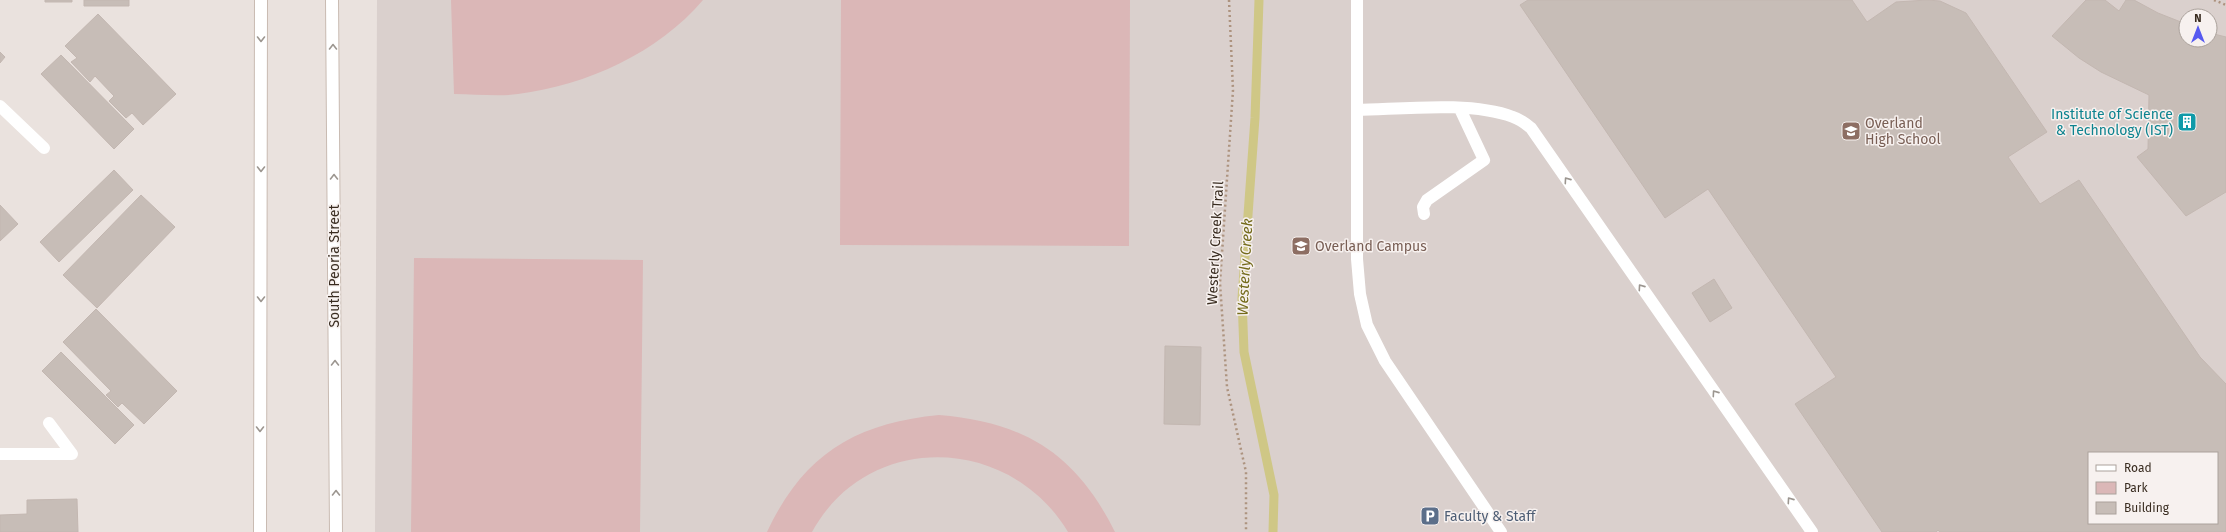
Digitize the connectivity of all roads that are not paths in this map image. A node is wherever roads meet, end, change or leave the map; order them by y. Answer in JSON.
{"nodes":[{"id":1,"x":261,"y":0,"type":"edge"},
{"id":2,"x":332,"y":0,"type":"edge"},
{"id":3,"x":1357,"y":0,"type":"edge"},
{"id":4,"x":0,"y":106,"type":"edge"},
{"id":5,"x":1460,"y":108,"type":"junction"},
{"id":6,"x":1357,"y":110,"type":"junction"},
{"id":7,"x":44,"y":148,"type":"dead end"},
{"id":8,"x":1424,"y":214,"type":"dead end"},
{"id":9,"x":49,"y":423,"type":"dead end"},
{"id":10,"x":0,"y":454,"type":"edge"},
{"id":11,"x":260,"y":532,"type":"edge"},
{"id":12,"x":336,"y":532,"type":"edge"},
{"id":13,"x":1501,"y":532,"type":"edge"},
{"id":14,"x":1812,"y":532,"type":"edge"}],
"edges":[{"from":1,"to":11,"type":"main road","one_way":true},
{"from":12,"to":2,"type":"main road","name":"South Peoria Street","one_way":true},
{"from":3,"to":6,"type":"main road"},
{"from":4,"to":7,"type":"main road"},
{"from":5,"to":6,"type":"main road"},
{"from":5,"to":8,"type":"main road"},
{"from":14,"to":5,"type":"main road","one_way":true},
{"from":6,"to":13,"type":"main road"},
{"from":9,"to":10,"type":"main road"}]}
